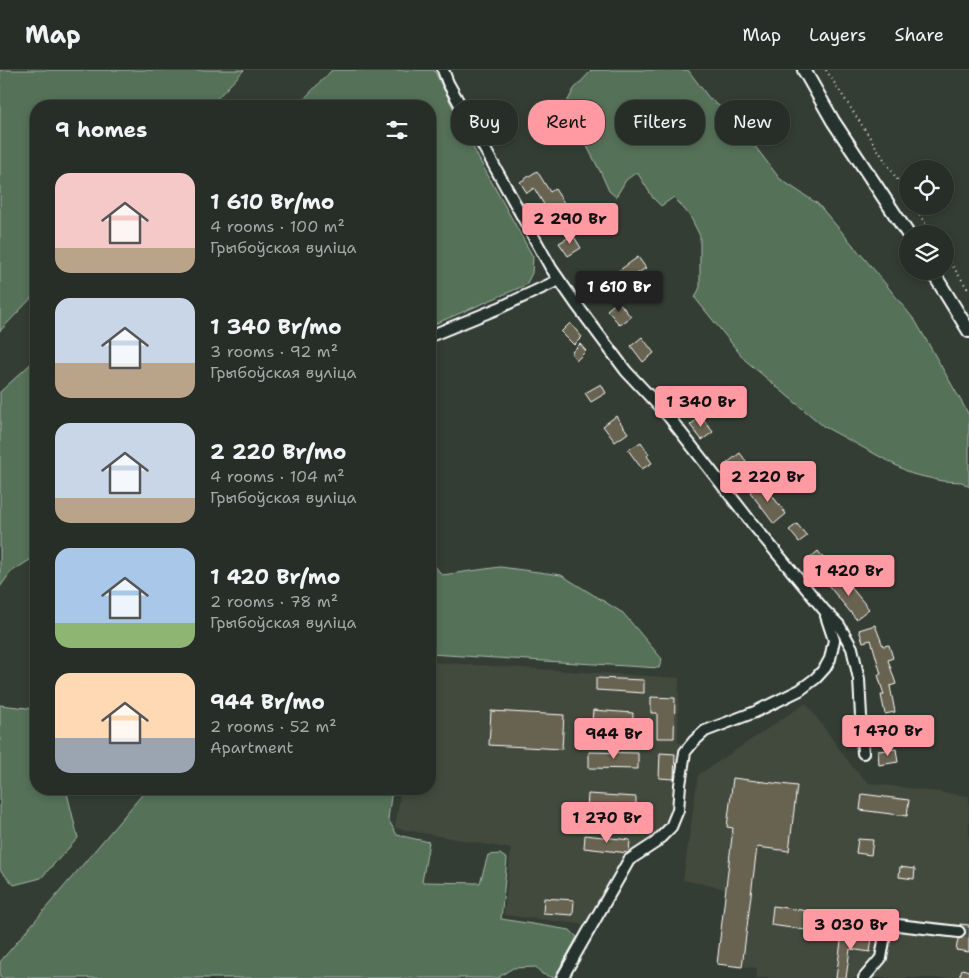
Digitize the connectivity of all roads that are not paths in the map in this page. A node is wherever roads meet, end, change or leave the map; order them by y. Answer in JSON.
{"nodes":[{"id":1,"x":443,"y":70,"type":"edge"},
{"id":2,"x":804,"y":70,"type":"edge"},
{"id":3,"x":902,"y":225,"type":"edge"},
{"id":4,"x":560,"y":280,"type":"junction"},
{"id":5,"x":937,"y":280,"type":"edge"},
{"id":6,"x":969,"y":331,"type":"edge"},
{"id":7,"x":436,"y":334,"type":"edge"},
{"id":8,"x":824,"y":610,"type":"junction"},
{"id":9,"x":863,"y":753,"type":"dead end"},
{"id":10,"x":854,"y":920,"type":"dead end"},
{"id":11,"x":887,"y":924,"type":"junction"},
{"id":12,"x":959,"y":932,"type":"tunnel mouth"},
{"id":13,"x":562,"y":978,"type":"edge"},
{"id":14,"x":864,"y":978,"type":"edge"}],
"edges":[{"from":1,"to":4,"type":"street"},
{"from":2,"to":3,"type":"main road"},
{"from":4,"to":7,"type":"street"},
{"from":4,"to":8,"type":"street"},
{"from":5,"to":6,"type":"main road"},
{"from":8,"to":9,"type":"street"},
{"from":8,"to":13,"type":"street"},
{"from":10,"to":11,"type":"street"},
{"from":11,"to":12,"type":"street"},
{"from":11,"to":14,"type":"street"}]}
